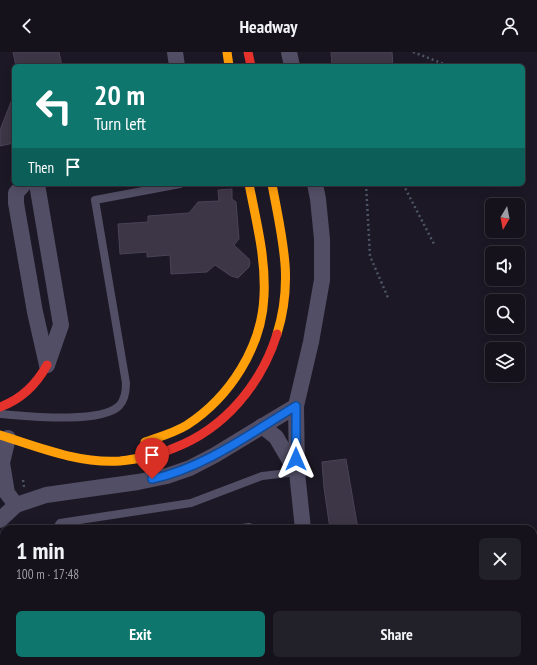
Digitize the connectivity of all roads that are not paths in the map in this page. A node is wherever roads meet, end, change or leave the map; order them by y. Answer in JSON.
{"nodes":[{"id":1,"x":175,"y":52,"type":"edge"},
{"id":2,"x":227,"y":52,"type":"edge"},
{"id":3,"x":248,"y":52,"type":"edge"},
{"id":4,"x":289,"y":52,"type":"edge"},
{"id":5,"x":177,"y":64,"type":"edge"},
{"id":6,"x":229,"y":64,"type":"edge"},
{"id":7,"x":251,"y":64,"type":"edge"},
{"id":8,"x":292,"y":64,"type":"edge"},
{"id":9,"x":22,"y":186,"type":"edge"},
{"id":10,"x":37,"y":186,"type":"edge"},
{"id":11,"x":169,"y":186,"type":"edge"},
{"id":12,"x":249,"y":186,"type":"edge"},
{"id":13,"x":272,"y":186,"type":"edge"},
{"id":14,"x":315,"y":186,"type":"edge"},
{"id":15,"x":47,"y":365,"type":"junction"},
{"id":16,"x":296,"y":406,"type":"junction"},
{"id":17,"x":0,"y":407,"type":"edge"},
{"id":18,"x":0,"y":413,"type":"edge"},
{"id":19,"x":262,"y":426,"type":"junction"},
{"id":20,"x":4,"y":429,"type":"edge"},
{"id":21,"x":135,"y":444,"type":"dead end"},
{"id":22,"x":296,"y":472,"type":"junction"},
{"id":23,"x":16,"y":505,"type":"junction"},
{"id":24,"x":0,"y":520,"type":"edge"},
{"id":25,"x":59,"y":525,"type":"edge"},
{"id":26,"x":302,"y":525,"type":"edge"}],
"edges":[{"from":1,"to":5,"type":"street"},
{"from":2,"to":6,"type":"main road"},
{"from":3,"to":7,"type":"main road"},
{"from":4,"to":8,"type":"street"},
{"from":9,"to":15,"type":"street"},
{"from":10,"to":15,"type":"street"},
{"from":11,"to":18,"type":"lane"},
{"from":12,"to":21,"type":"main road"},
{"from":13,"to":20,"type":"main road"},
{"from":14,"to":16,"type":"street"},
{"from":15,"to":17,"type":"main road"},
{"from":16,"to":19,"type":"street"},
{"from":16,"to":22,"type":"street"},
{"from":19,"to":22,"type":"street"},
{"from":19,"to":23,"type":"street"},
{"from":20,"to":23,"type":"street"},
{"from":22,"to":25,"type":"lane"},
{"from":22,"to":26,"type":"street"},
{"from":23,"to":24,"type":"street"}]}
